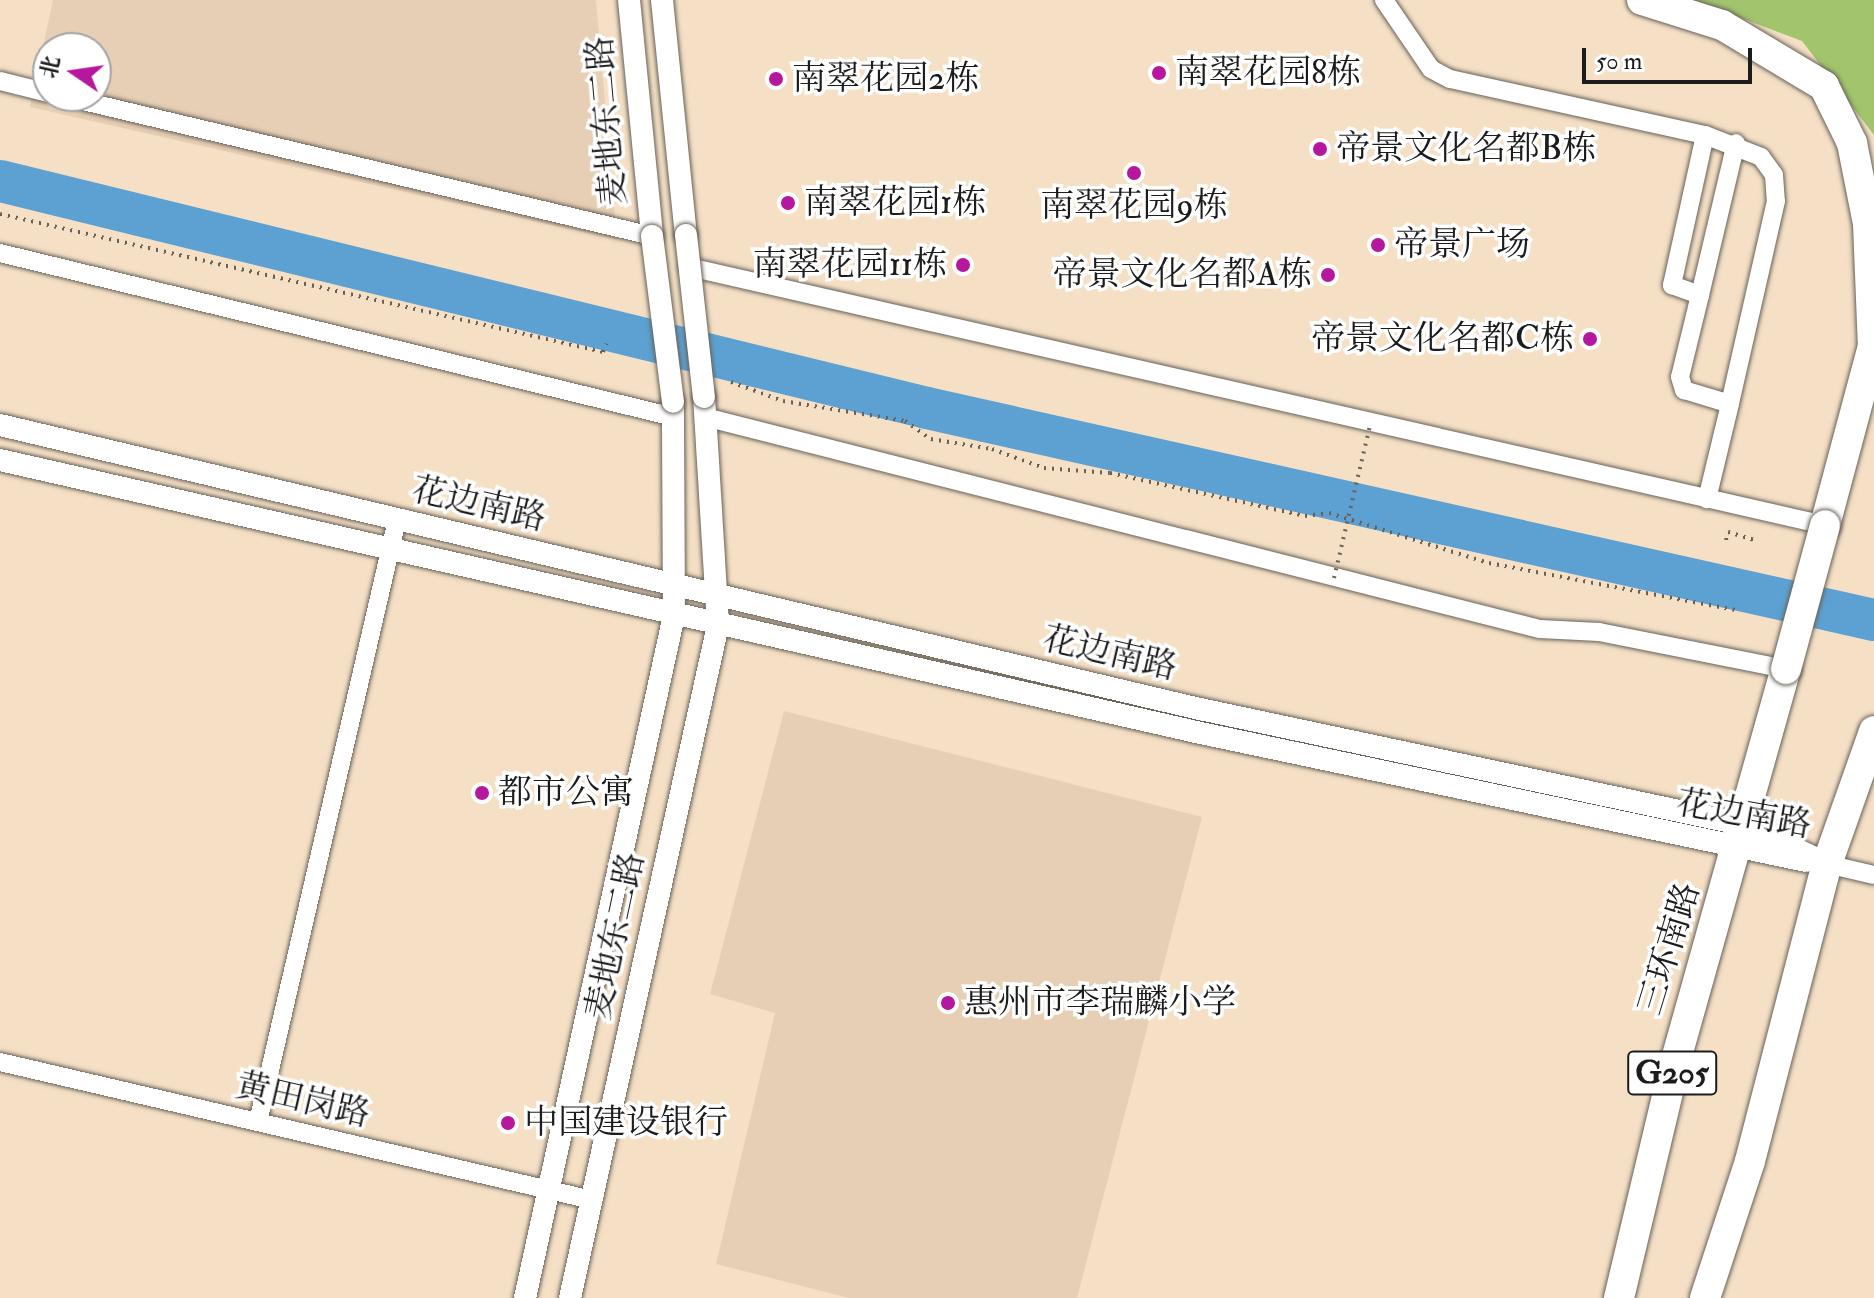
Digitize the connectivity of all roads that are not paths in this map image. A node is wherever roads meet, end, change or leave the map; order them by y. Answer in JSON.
{"nodes":[{"id":1,"x":629,"y":0,"type":"edge"},
{"id":2,"x":662,"y":0,"type":"edge"},
{"id":3,"x":1384,"y":0,"type":"edge"},
{"id":4,"x":1642,"y":0,"type":"edge"},
{"id":5,"x":0,"y":81,"type":"edge"},
{"id":6,"x":32,"y":89,"type":"edge"},
{"id":7,"x":112,"y":108,"type":"edge"},
{"id":8,"x":1705,"y":135,"type":"junction"},
{"id":9,"x":1736,"y":143,"type":"junction"},
{"id":10,"x":652,"y":236,"type":"junction"},
{"id":11,"x":0,"y":253,"type":"edge"},
{"id":12,"x":689,"y":267,"type":"junction"},
{"id":13,"x":1700,"y":295,"type":"junction"},
{"id":14,"x":1873,"y":345,"type":"edge"},
{"id":15,"x":1730,"y":404,"type":"junction"},
{"id":16,"x":704,"y":407,"type":"junction"},
{"id":17,"x":673,"y":410,"type":"junction"},
{"id":18,"x":0,"y":425,"type":"edge"},
{"id":19,"x":0,"y":460,"type":"edge"},
{"id":20,"x":1707,"y":499,"type":"junction"},
{"id":21,"x":397,"y":520,"type":"junction"},
{"id":22,"x":1825,"y":525,"type":"junction"},
{"id":23,"x":391,"y":549,"type":"junction"},
{"id":24,"x":679,"y":587,"type":"junction"},
{"id":25,"x":716,"y":595,"type":"junction"},
{"id":26,"x":674,"y":615,"type":"junction"},
{"id":27,"x":718,"y":625,"type":"junction"},
{"id":28,"x":1786,"y":669,"type":"junction"},
{"id":29,"x":1874,"y":731,"type":"edge"},
{"id":30,"x":1741,"y":838,"type":"junction"},
{"id":31,"x":1827,"y":864,"type":"junction"},
{"id":32,"x":1874,"y":875,"type":"edge"},
{"id":33,"x":0,"y":1062,"type":"edge"},
{"id":34,"x":258,"y":1122,"type":"junction"},
{"id":35,"x":1750,"y":1161,"type":"junction"},
{"id":36,"x":549,"y":1189,"type":"junction"},
{"id":37,"x":592,"y":1200,"type":"junction"},
{"id":38,"x":525,"y":1298,"type":"edge"},
{"id":39,"x":570,"y":1298,"type":"edge"},
{"id":40,"x":1619,"y":1298,"type":"edge"},
{"id":41,"x":1705,"y":1298,"type":"edge"},
{"id":42,"x":1716,"y":1298,"type":"edge"}],
"edges":[{"from":1,"to":10,"type":"street","name":"麦地东二路"},
{"from":2,"to":12,"type":"street","name":"麦地东二路","bridge":true},
{"from":3,"to":8,"type":"street"},
{"from":4,"to":14,"type":"highway"},
{"from":5,"to":6,"type":"street"},
{"from":7,"to":10,"type":"street"},
{"from":8,"to":9,"type":"street"},
{"from":8,"to":13,"type":"street"},
{"from":9,"to":13,"type":"street"},
{"from":9,"to":15,"type":"street"},
{"from":10,"to":17,"type":"street","name":"麦地东二路","bridge":true},
{"from":11,"to":17,"type":"street"},
{"from":12,"to":16,"type":"street","name":"麦地东二路","bridge":true},
{"from":12,"to":20,"type":"street"},
{"from":13,"to":15,"type":"street"},
{"from":14,"to":22,"type":"highway","number":"G205"},
{"from":15,"to":20,"type":"street"},
{"from":16,"to":25,"type":"street","name":"麦地东二路"},
{"from":16,"to":28,"type":"street"},
{"from":17,"to":24,"type":"street","name":"麦地东二路"},
{"from":18,"to":21,"type":"street","name":"花边南路"},
{"from":19,"to":23,"type":"street","name":"花边南路"},
{"from":20,"to":22,"type":"street"},
{"from":21,"to":23,"type":"street"},
{"from":21,"to":24,"type":"street","name":"花边南路"},
{"from":22,"to":28,"type":"highway","number":"G205","bridge":true},
{"from":23,"to":26,"type":"street","name":"花边南路"},
{"from":23,"to":34,"type":"street"},
{"from":24,"to":25,"type":"street","name":"花边南路"},
{"from":24,"to":26,"type":"street","name":"麦地东二路"},
{"from":25,"to":27,"type":"street","name":"麦地东二路"},
{"from":25,"to":30,"type":"street","name":"花边南路"},
{"from":26,"to":27,"type":"street","name":"花边南路"},
{"from":26,"to":36,"type":"street","name":"麦地东二路"},
{"from":27,"to":30,"type":"street","name":"花边南路"},
{"from":27,"to":37,"type":"street","name":"麦地东二路"},
{"from":28,"to":30,"type":"highway","name":"三环南路","number":"G205"},
{"from":29,"to":31,"type":"highway","number":"G205"},
{"from":30,"to":31,"type":"street","name":"花边南路"},
{"from":30,"to":40,"type":"highway","name":"三环南路","number":"G205"},
{"from":31,"to":32,"type":"street"},
{"from":31,"to":35,"type":"highway","number":"G205"},
{"from":33,"to":34,"type":"street","name":"黄田岗路"},
{"from":34,"to":36,"type":"street","name":"黄田岗路"},
{"from":35,"to":41,"type":"highway","number":"G205"},
{"from":35,"to":42,"type":"highway"},
{"from":36,"to":37,"type":"street","name":"黄田岗路"},
{"from":36,"to":38,"type":"street","name":"麦地东二路"},
{"from":37,"to":39,"type":"street","name":"麦地东二路"}]}
